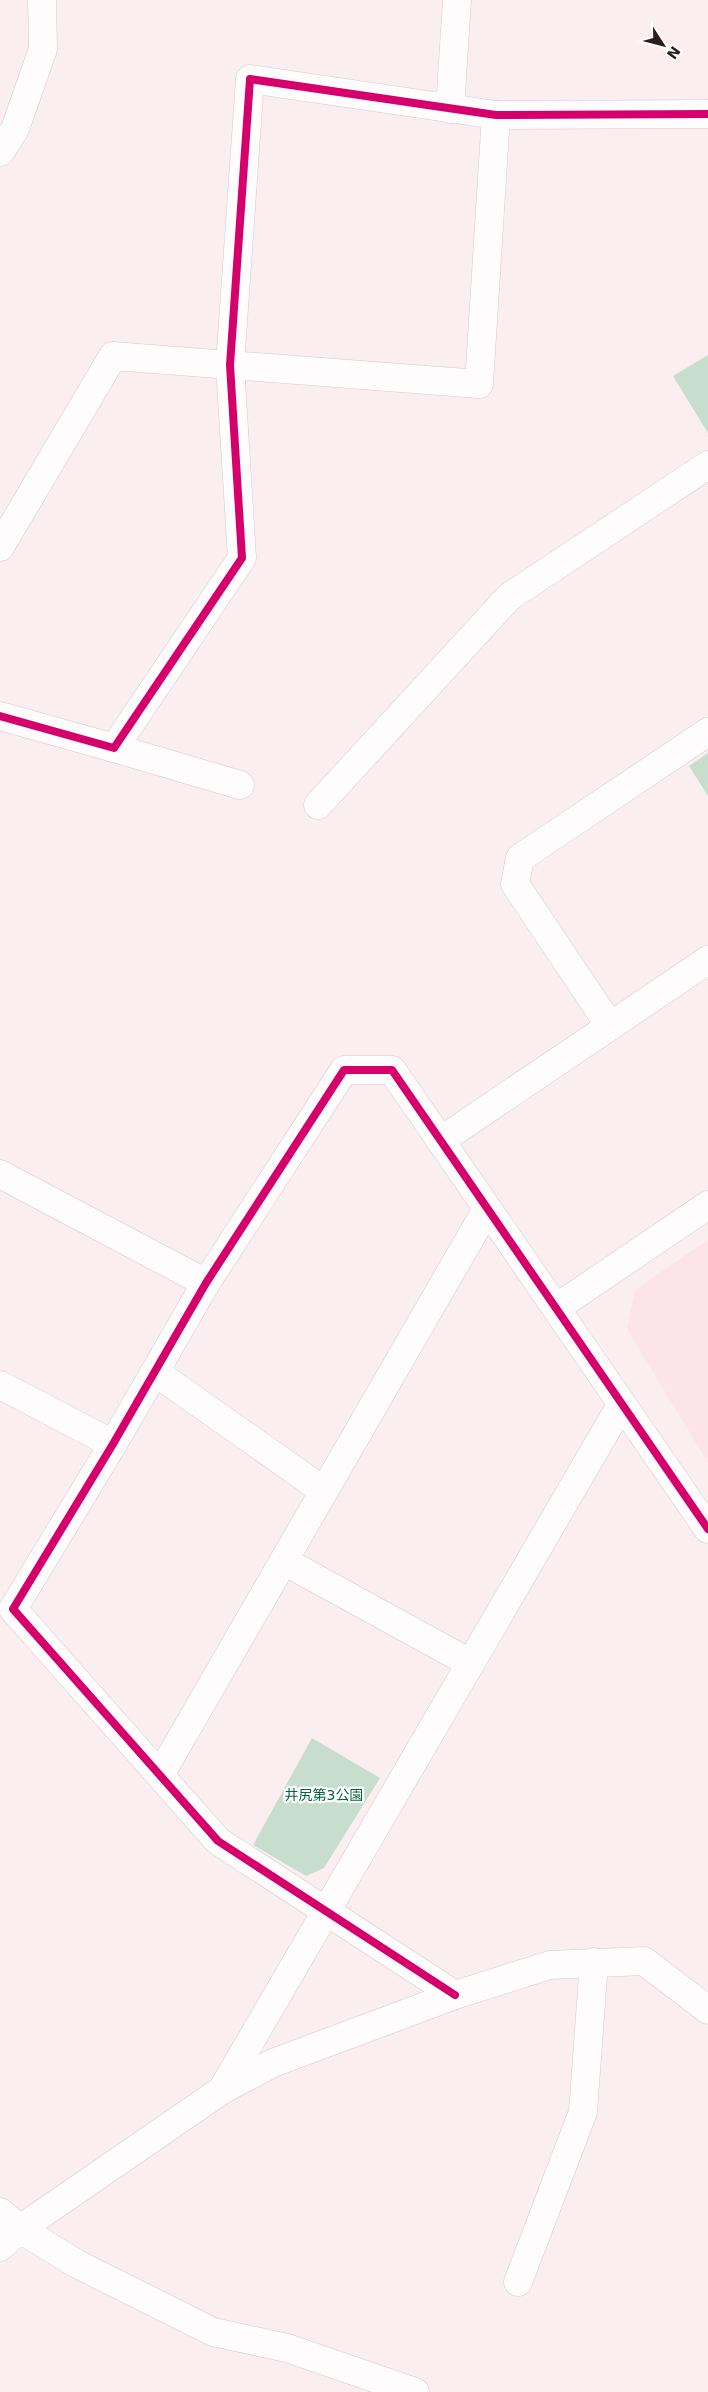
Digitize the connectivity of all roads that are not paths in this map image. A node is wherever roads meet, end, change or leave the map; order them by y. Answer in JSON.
{"nodes":[{"id":1,"x":42,"y":0,"type":"edge"},
{"id":2,"x":457,"y":0,"type":"edge"},
{"id":3,"x":450,"y":109,"type":"junction"},
{"id":4,"x":708,"y":114,"type":"edge"},
{"id":5,"x":496,"y":115,"type":"junction"},
{"id":6,"x":0,"y":152,"type":"edge"},
{"id":7,"x":230,"y":365,"type":"junction"},
{"id":8,"x":708,"y":465,"type":"edge"},
{"id":9,"x":0,"y":547,"type":"edge"},
{"id":10,"x":0,"y":716,"type":"edge"},
{"id":11,"x":708,"y":732,"type":"edge"},
{"id":12,"x":114,"y":748,"type":"junction"},
{"id":13,"x":240,"y":785,"type":"dead end"},
{"id":14,"x":318,"y":805,"type":"dead end"},
{"id":15,"x":708,"y":960,"type":"edge"},
{"id":16,"x":610,"y":1026,"type":"junction"},
{"id":17,"x":440,"y":1141,"type":"junction"},
{"id":18,"x":0,"y":1174,"type":"edge"},
{"id":19,"x":708,"y":1205,"type":"edge"},
{"id":20,"x":487,"y":1209,"type":"junction"},
{"id":21,"x":206,"y":1283,"type":"junction"},
{"id":22,"x":556,"y":1308,"type":"junction"},
{"id":23,"x":155,"y":1372,"type":"junction"},
{"id":24,"x":0,"y":1385,"type":"edge"},
{"id":25,"x":621,"y":1405,"type":"junction"},
{"id":26,"x":113,"y":1444,"type":"junction"},
{"id":27,"x":324,"y":1491,"type":"junction"},
{"id":28,"x":708,"y":1529,"type":"edge"},
{"id":29,"x":284,"y":1561,"type":"junction"},
{"id":30,"x":6,"y":1606,"type":"edge"},
{"id":31,"x":470,"y":1663,"type":"junction"},
{"id":32,"x":160,"y":1775,"type":"junction"},
{"id":33,"x":325,"y":1910,"type":"junction"},
{"id":34,"x":594,"y":1962,"type":"junction"},
{"id":35,"x":455,"y":1995,"type":"junction"},
{"id":36,"x":708,"y":2010,"type":"edge"},
{"id":37,"x":222,"y":2090,"type":"junction"},
{"id":38,"x":0,"y":2212,"type":"edge"},
{"id":39,"x":20,"y":2229,"type":"junction"},
{"id":40,"x":0,"y":2247,"type":"edge"},
{"id":41,"x":518,"y":2282,"type":"dead end"},
{"id":42,"x":415,"y":2392,"type":"edge"}],
"edges":[{"from":1,"to":6,"type":"street"},
{"from":2,"to":3,"type":"street"},
{"from":3,"to":5,"type":"street"},
{"from":3,"to":7,"type":"street"},
{"from":4,"to":5,"type":"street"},
{"from":5,"to":7,"type":"street"},
{"from":7,"to":9,"type":"street"},
{"from":7,"to":12,"type":"street"},
{"from":8,"to":14,"type":"street"},
{"from":10,"to":12,"type":"street"},
{"from":11,"to":16,"type":"street"},
{"from":12,"to":13,"type":"street"},
{"from":15,"to":16,"type":"street"},
{"from":16,"to":17,"type":"street"},
{"from":17,"to":20,"type":"street"},
{"from":17,"to":21,"type":"street"},
{"from":18,"to":21,"type":"street"},
{"from":19,"to":22,"type":"street"},
{"from":20,"to":22,"type":"street"},
{"from":20,"to":27,"type":"street"},
{"from":21,"to":23,"type":"street"},
{"from":22,"to":25,"type":"street"},
{"from":23,"to":26,"type":"street"},
{"from":23,"to":27,"type":"street"},
{"from":24,"to":26,"type":"street"},
{"from":25,"to":28,"type":"street"},
{"from":25,"to":31,"type":"street"},
{"from":26,"to":30,"type":"street"},
{"from":27,"to":29,"type":"street"},
{"from":29,"to":31,"type":"street"},
{"from":29,"to":32,"type":"street"},
{"from":30,"to":32,"type":"street"},
{"from":31,"to":33,"type":"street"},
{"from":32,"to":33,"type":"street"},
{"from":33,"to":35,"type":"street"},
{"from":33,"to":37,"type":"street"},
{"from":34,"to":35,"type":"street"},
{"from":34,"to":36,"type":"street"},
{"from":34,"to":41,"type":"street"},
{"from":35,"to":37,"type":"street"},
{"from":37,"to":39,"type":"street"},
{"from":38,"to":39,"type":"street"},
{"from":39,"to":40,"type":"street"},
{"from":39,"to":42,"type":"street"}]}
